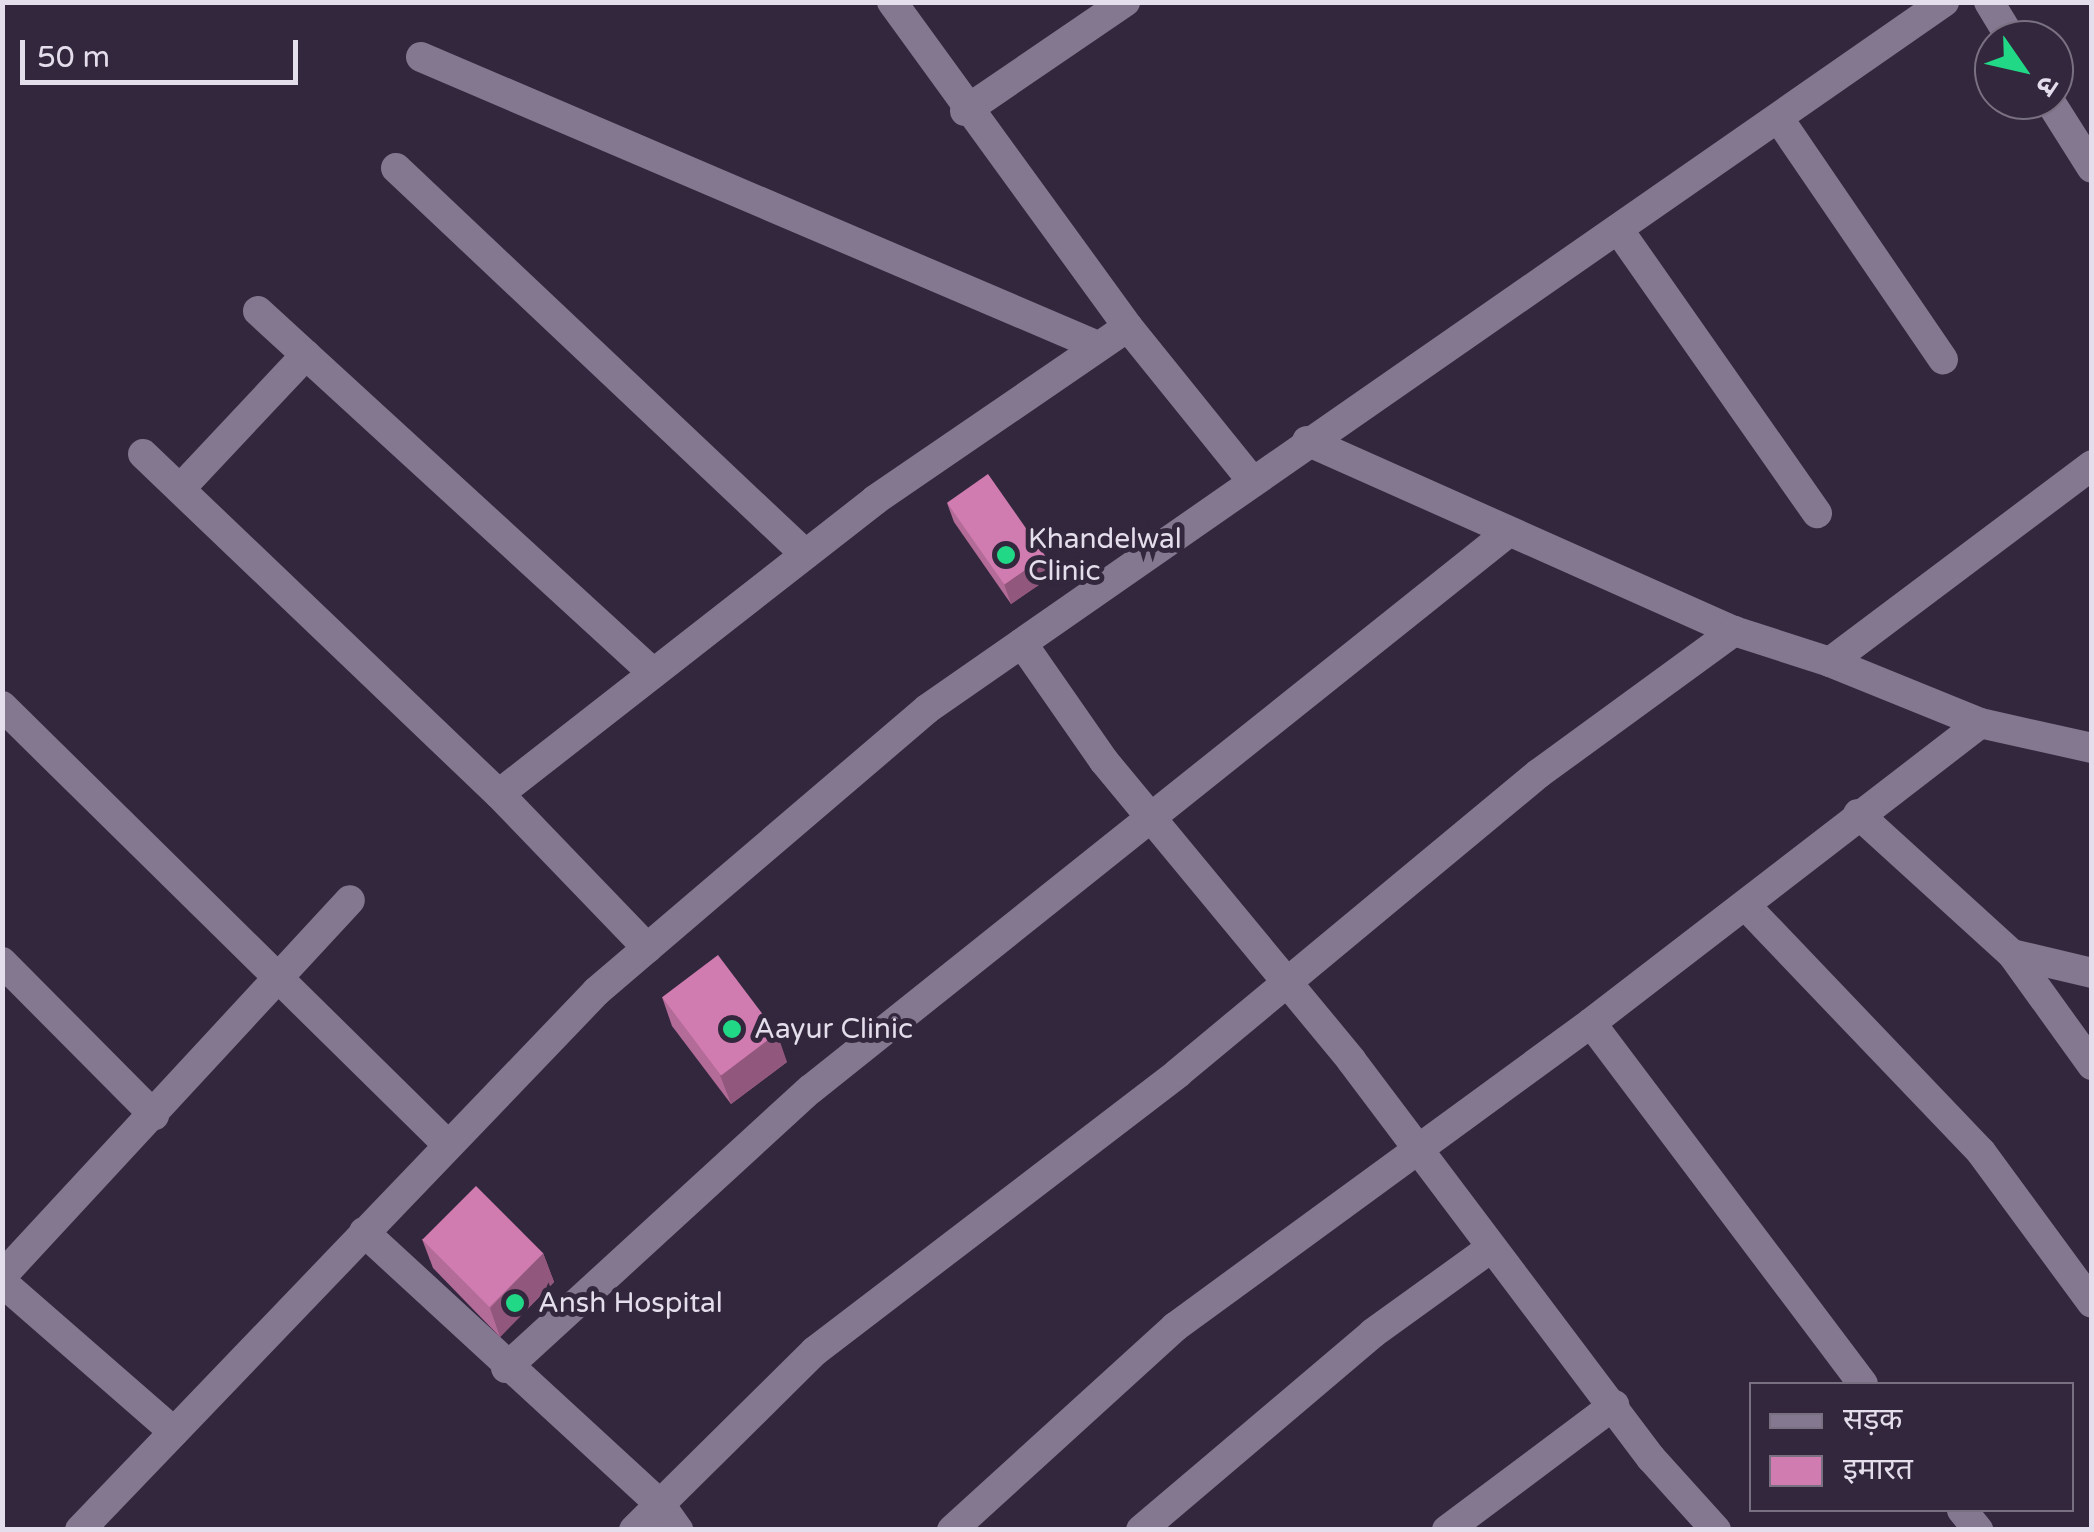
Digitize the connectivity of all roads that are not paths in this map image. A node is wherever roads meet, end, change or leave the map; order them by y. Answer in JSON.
{"nodes":[{"id":1,"x":892,"y":2,"type":"edge"},
{"id":2,"x":1125,"y":2,"type":"edge"},
{"id":3,"x":1944,"y":2,"type":"edge"},
{"id":4,"x":421,"y":57,"type":"dead end"},
{"id":5,"x":965,"y":111,"type":"junction"},
{"id":6,"x":1779,"y":119,"type":"junction"},
{"id":7,"x":2063,"y":120,"type":"edge"},
{"id":8,"x":2089,"y":158,"type":"edge"},
{"id":9,"x":396,"y":168,"type":"dead end"},
{"id":10,"x":1618,"y":229,"type":"junction"},
{"id":11,"x":258,"y":311,"type":"dead end"},
{"id":12,"x":1128,"y":327,"type":"junction"},
{"id":13,"x":1098,"y":346,"type":"junction"},
{"id":14,"x":306,"y":355,"type":"junction"},
{"id":15,"x":1943,"y":360,"type":"dead end"},
{"id":16,"x":1307,"y":441,"type":"junction"},
{"id":17,"x":143,"y":454,"type":"dead end"},
{"id":18,"x":2092,"y":465,"type":"edge"},
{"id":19,"x":1254,"y":482,"type":"junction"},
{"id":20,"x":180,"y":489,"type":"junction"},
{"id":21,"x":1816,"y":513,"type":"dead end"},
{"id":22,"x":1506,"y":534,"type":"junction"},
{"id":23,"x":804,"y":554,"type":"junction"},
{"id":24,"x":1734,"y":630,"type":"junction"},
{"id":25,"x":1022,"y":644,"type":"junction"},
{"id":26,"x":1830,"y":662,"type":"junction"},
{"id":27,"x":652,"y":673,"type":"junction"},
{"id":28,"x":2,"y":706,"type":"edge"},
{"id":29,"x":1980,"y":723,"type":"junction"},
{"id":30,"x":2092,"y":748,"type":"edge"},
{"id":31,"x":498,"y":794,"type":"junction"},
{"id":32,"x":1858,"y":814,"type":"junction"},
{"id":33,"x":1150,"y":820,"type":"junction"},
{"id":34,"x":350,"y":900,"type":"dead end"},
{"id":35,"x":1745,"y":905,"type":"junction"},
{"id":36,"x":647,"y":948,"type":"junction"},
{"id":37,"x":2012,"y":954,"type":"junction"},
{"id":38,"x":2,"y":962,"type":"edge"},
{"id":39,"x":2092,"y":973,"type":"edge"},
{"id":40,"x":282,"y":978,"type":"junction"},
{"id":41,"x":1286,"y":981,"type":"junction"},
{"id":42,"x":1592,"y":1022,"type":"junction"},
{"id":43,"x":2092,"y":1064,"type":"edge"},
{"id":44,"x":154,"y":1115,"type":"junction"},
{"id":45,"x":448,"y":1145,"type":"junction"},
{"id":46,"x":1419,"y":1153,"type":"junction"},
{"id":47,"x":364,"y":1232,"type":"junction"},
{"id":48,"x":1492,"y":1248,"type":"junction"},
{"id":49,"x":2,"y":1279,"type":"edge"},
{"id":50,"x":2092,"y":1303,"type":"edge"},
{"id":51,"x":506,"y":1368,"type":"junction"},
{"id":52,"x":1862,"y":1382,"type":"edge"},
{"id":53,"x":1614,"y":1405,"type":"junction"},
{"id":54,"x":174,"y":1432,"type":"junction"},
{"id":55,"x":669,"y":1517,"type":"edge"},
{"id":56,"x":80,"y":1530,"type":"edge"},
{"id":57,"x":634,"y":1530,"type":"edge"},
{"id":58,"x":952,"y":1530,"type":"edge"},
{"id":59,"x":1142,"y":1530,"type":"edge"},
{"id":60,"x":1448,"y":1530,"type":"edge"},
{"id":61,"x":1716,"y":1530,"type":"edge"}],
"edges":[{"from":1,"to":5,"type":"street"},
{"from":2,"to":5,"type":"street"},
{"from":3,"to":6,"type":"street"},
{"from":4,"to":13,"type":"street"},
{"from":5,"to":12,"type":"street"},
{"from":6,"to":10,"type":"street"},
{"from":6,"to":15,"type":"street"},
{"from":7,"to":8,"type":"street"},
{"from":9,"to":23,"type":"street"},
{"from":10,"to":16,"type":"street"},
{"from":10,"to":21,"type":"street"},
{"from":11,"to":14,"type":"street"},
{"from":12,"to":13,"type":"street"},
{"from":12,"to":19,"type":"street"},
{"from":13,"to":23,"type":"street"},
{"from":14,"to":20,"type":"street"},
{"from":14,"to":27,"type":"street"},
{"from":16,"to":19,"type":"street"},
{"from":16,"to":22,"type":"street"},
{"from":17,"to":20,"type":"street"},
{"from":18,"to":26,"type":"street"},
{"from":19,"to":25,"type":"street"},
{"from":20,"to":31,"type":"street"},
{"from":22,"to":24,"type":"street"},
{"from":22,"to":33,"type":"street"},
{"from":23,"to":27,"type":"street"},
{"from":24,"to":26,"type":"street"},
{"from":24,"to":41,"type":"street"},
{"from":25,"to":33,"type":"street"},
{"from":25,"to":36,"type":"street"},
{"from":26,"to":29,"type":"street"},
{"from":27,"to":31,"type":"street"},
{"from":28,"to":40,"type":"street"},
{"from":29,"to":30,"type":"street"},
{"from":29,"to":32,"type":"street"},
{"from":31,"to":36,"type":"street"},
{"from":32,"to":35,"type":"street"},
{"from":32,"to":37,"type":"street"},
{"from":33,"to":41,"type":"street"},
{"from":33,"to":51,"type":"street"},
{"from":34,"to":40,"type":"street"},
{"from":35,"to":42,"type":"street"},
{"from":35,"to":50,"type":"street"},
{"from":36,"to":45,"type":"street"},
{"from":37,"to":39,"type":"street"},
{"from":37,"to":43,"type":"street"},
{"from":38,"to":44,"type":"street"},
{"from":40,"to":44,"type":"street"},
{"from":40,"to":45,"type":"street"},
{"from":41,"to":46,"type":"street"},
{"from":41,"to":55,"type":"street"},
{"from":42,"to":46,"type":"street"},
{"from":42,"to":52,"type":"street"},
{"from":44,"to":49,"type":"street"},
{"from":45,"to":47,"type":"street"},
{"from":46,"to":48,"type":"street"},
{"from":46,"to":58,"type":"street"},
{"from":47,"to":51,"type":"street"},
{"from":47,"to":54,"type":"street"},
{"from":48,"to":53,"type":"street"},
{"from":48,"to":59,"type":"street"},
{"from":49,"to":54,"type":"street"},
{"from":51,"to":55,"type":"street"},
{"from":53,"to":60,"type":"street"},
{"from":53,"to":61,"type":"street"},
{"from":54,"to":56,"type":"street"},
{"from":55,"to":57,"type":"street"}]}
